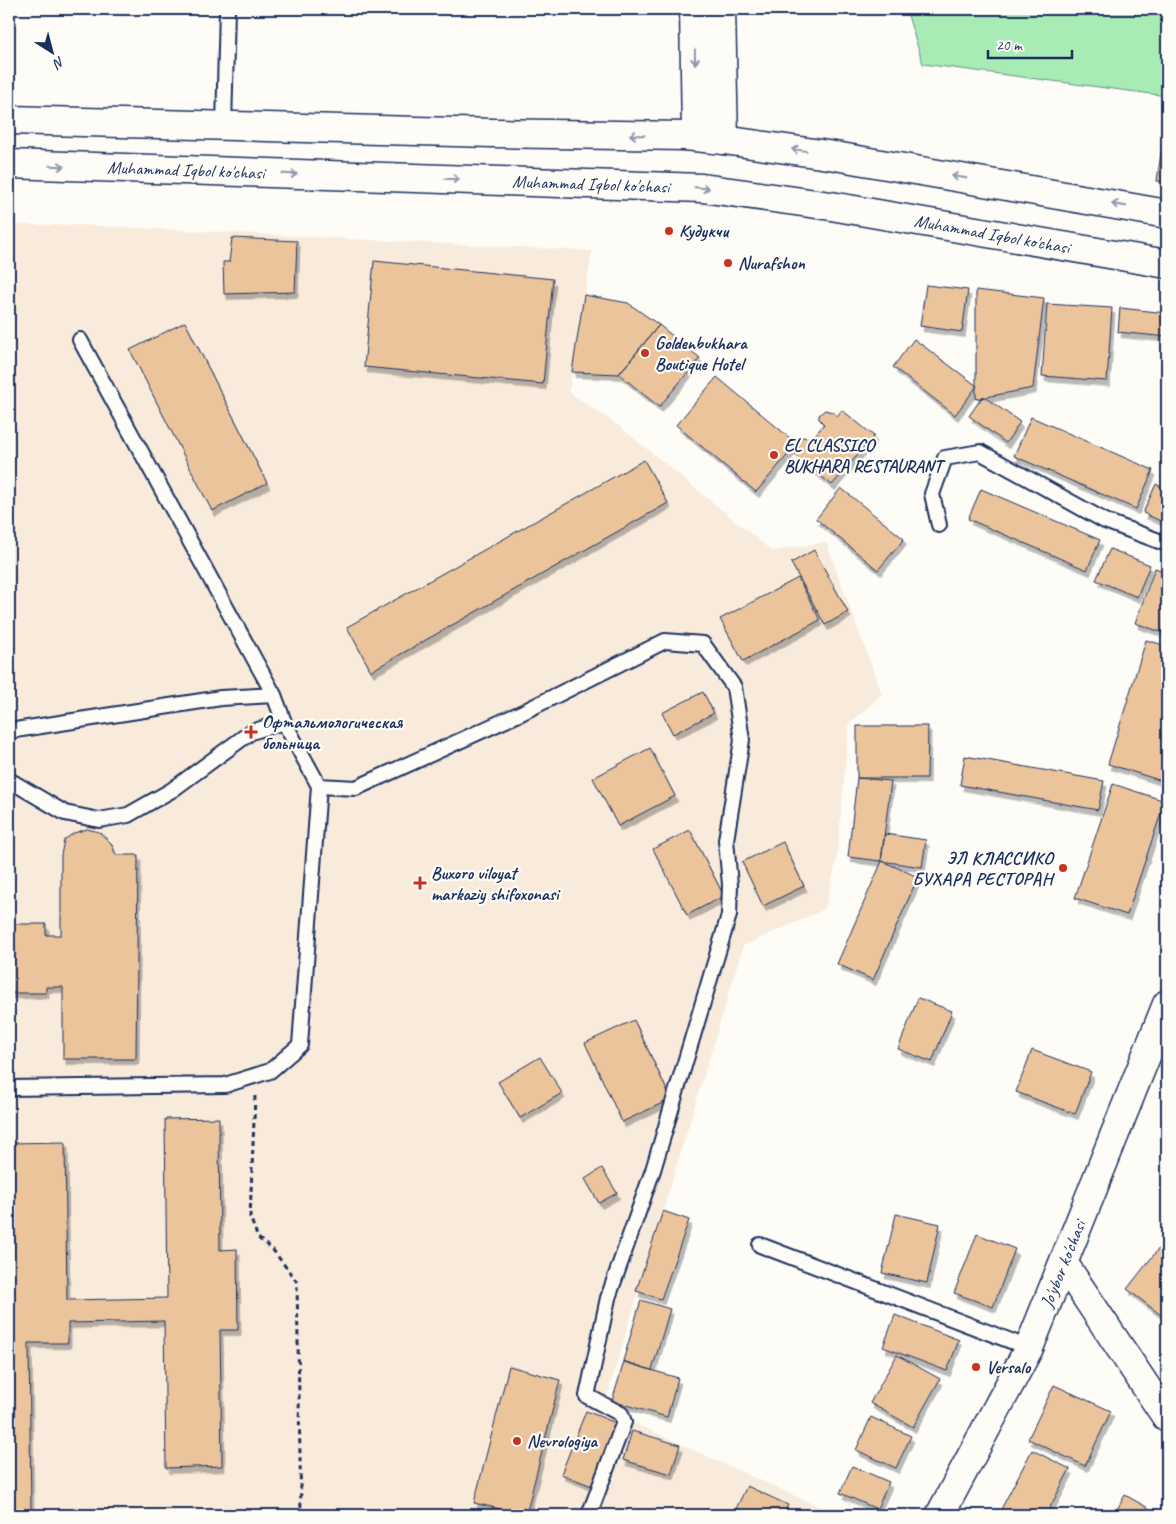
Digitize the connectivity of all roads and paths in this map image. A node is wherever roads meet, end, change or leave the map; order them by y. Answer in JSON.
{"nodes":[{"id":1,"x":228,"y":9,"type":"edge"},
{"id":2,"x":694,"y":9,"type":"edge"},
{"id":3,"x":721,"y":9,"type":"edge"},
{"id":4,"x":9,"y":120,"type":"edge"},
{"id":5,"x":224,"y":126,"type":"junction"},
{"id":6,"x":685,"y":136,"type":"junction"},
{"id":7,"x":724,"y":140,"type":"junction"},
{"id":8,"x":9,"y":164,"type":"edge"},
{"id":9,"x":1167,"y":214,"type":"edge"},
{"id":10,"x":1167,"y":264,"type":"edge"},
{"id":11,"x":80,"y":340,"type":"dead end"},
{"id":12,"x":939,"y":525,"type":"dead end"},
{"id":13,"x":1167,"y":544,"type":"edge"},
{"id":14,"x":274,"y":695,"type":"junction"},
{"id":15,"x":284,"y":722,"type":"junction"},
{"id":16,"x":9,"y":731,"type":"edge"},
{"id":17,"x":9,"y":780,"type":"edge"},
{"id":18,"x":319,"y":786,"type":"junction"},
{"id":19,"x":1167,"y":1004,"type":"edge"},
{"id":20,"x":256,"y":1076,"type":"junction"},
{"id":21,"x":9,"y":1088,"type":"edge"},
{"id":22,"x":760,"y":1245,"type":"dead end"},
{"id":23,"x":1064,"y":1264,"type":"junction"},
{"id":24,"x":1029,"y":1348,"type":"junction"},
{"id":25,"x":1167,"y":1418,"type":"edge"},
{"id":26,"x":301,"y":1515,"type":"edge"},
{"id":27,"x":589,"y":1515,"type":"edge"},
{"id":28,"x":940,"y":1515,"type":"edge"}],
"edges":[{"from":1,"to":5,"type":"lane"},
{"from":2,"to":6,"type":"main road","one_way":true},
{"from":3,"to":7,"type":"main road"},
{"from":4,"to":5,"type":"main road"},
{"from":6,"to":5,"type":"main road","one_way":true},
{"from":6,"to":7,"type":"main road"},
{"from":9,"to":7,"type":"main road","one_way":true},
{"from":8,"to":10,"type":"main road","name":"Muhammad Iqbol ko'chasi","one_way":true},
{"from":11,"to":14,"type":"lane"},
{"from":12,"to":13,"type":"lane"},
{"from":14,"to":15,"type":"lane"},
{"from":14,"to":16,"type":"lane"},
{"from":15,"to":17,"type":"lane"},
{"from":15,"to":18,"type":"lane"},
{"from":18,"to":20,"type":"lane"},
{"from":18,"to":27,"type":"lane"},
{"from":19,"to":23,"type":"main road","name":"Jo'ybor ko'chasi"},
{"from":20,"to":21,"type":"lane"},
{"from":20,"to":26,"type":"path"},
{"from":22,"to":24,"type":"lane"},
{"from":23,"to":24,"type":"main road","name":"Jo'ybor ko'chasi"},
{"from":23,"to":25,"type":"main road"},
{"from":24,"to":28,"type":"main road","name":"Jo'ybor ko'chasi"}]}
